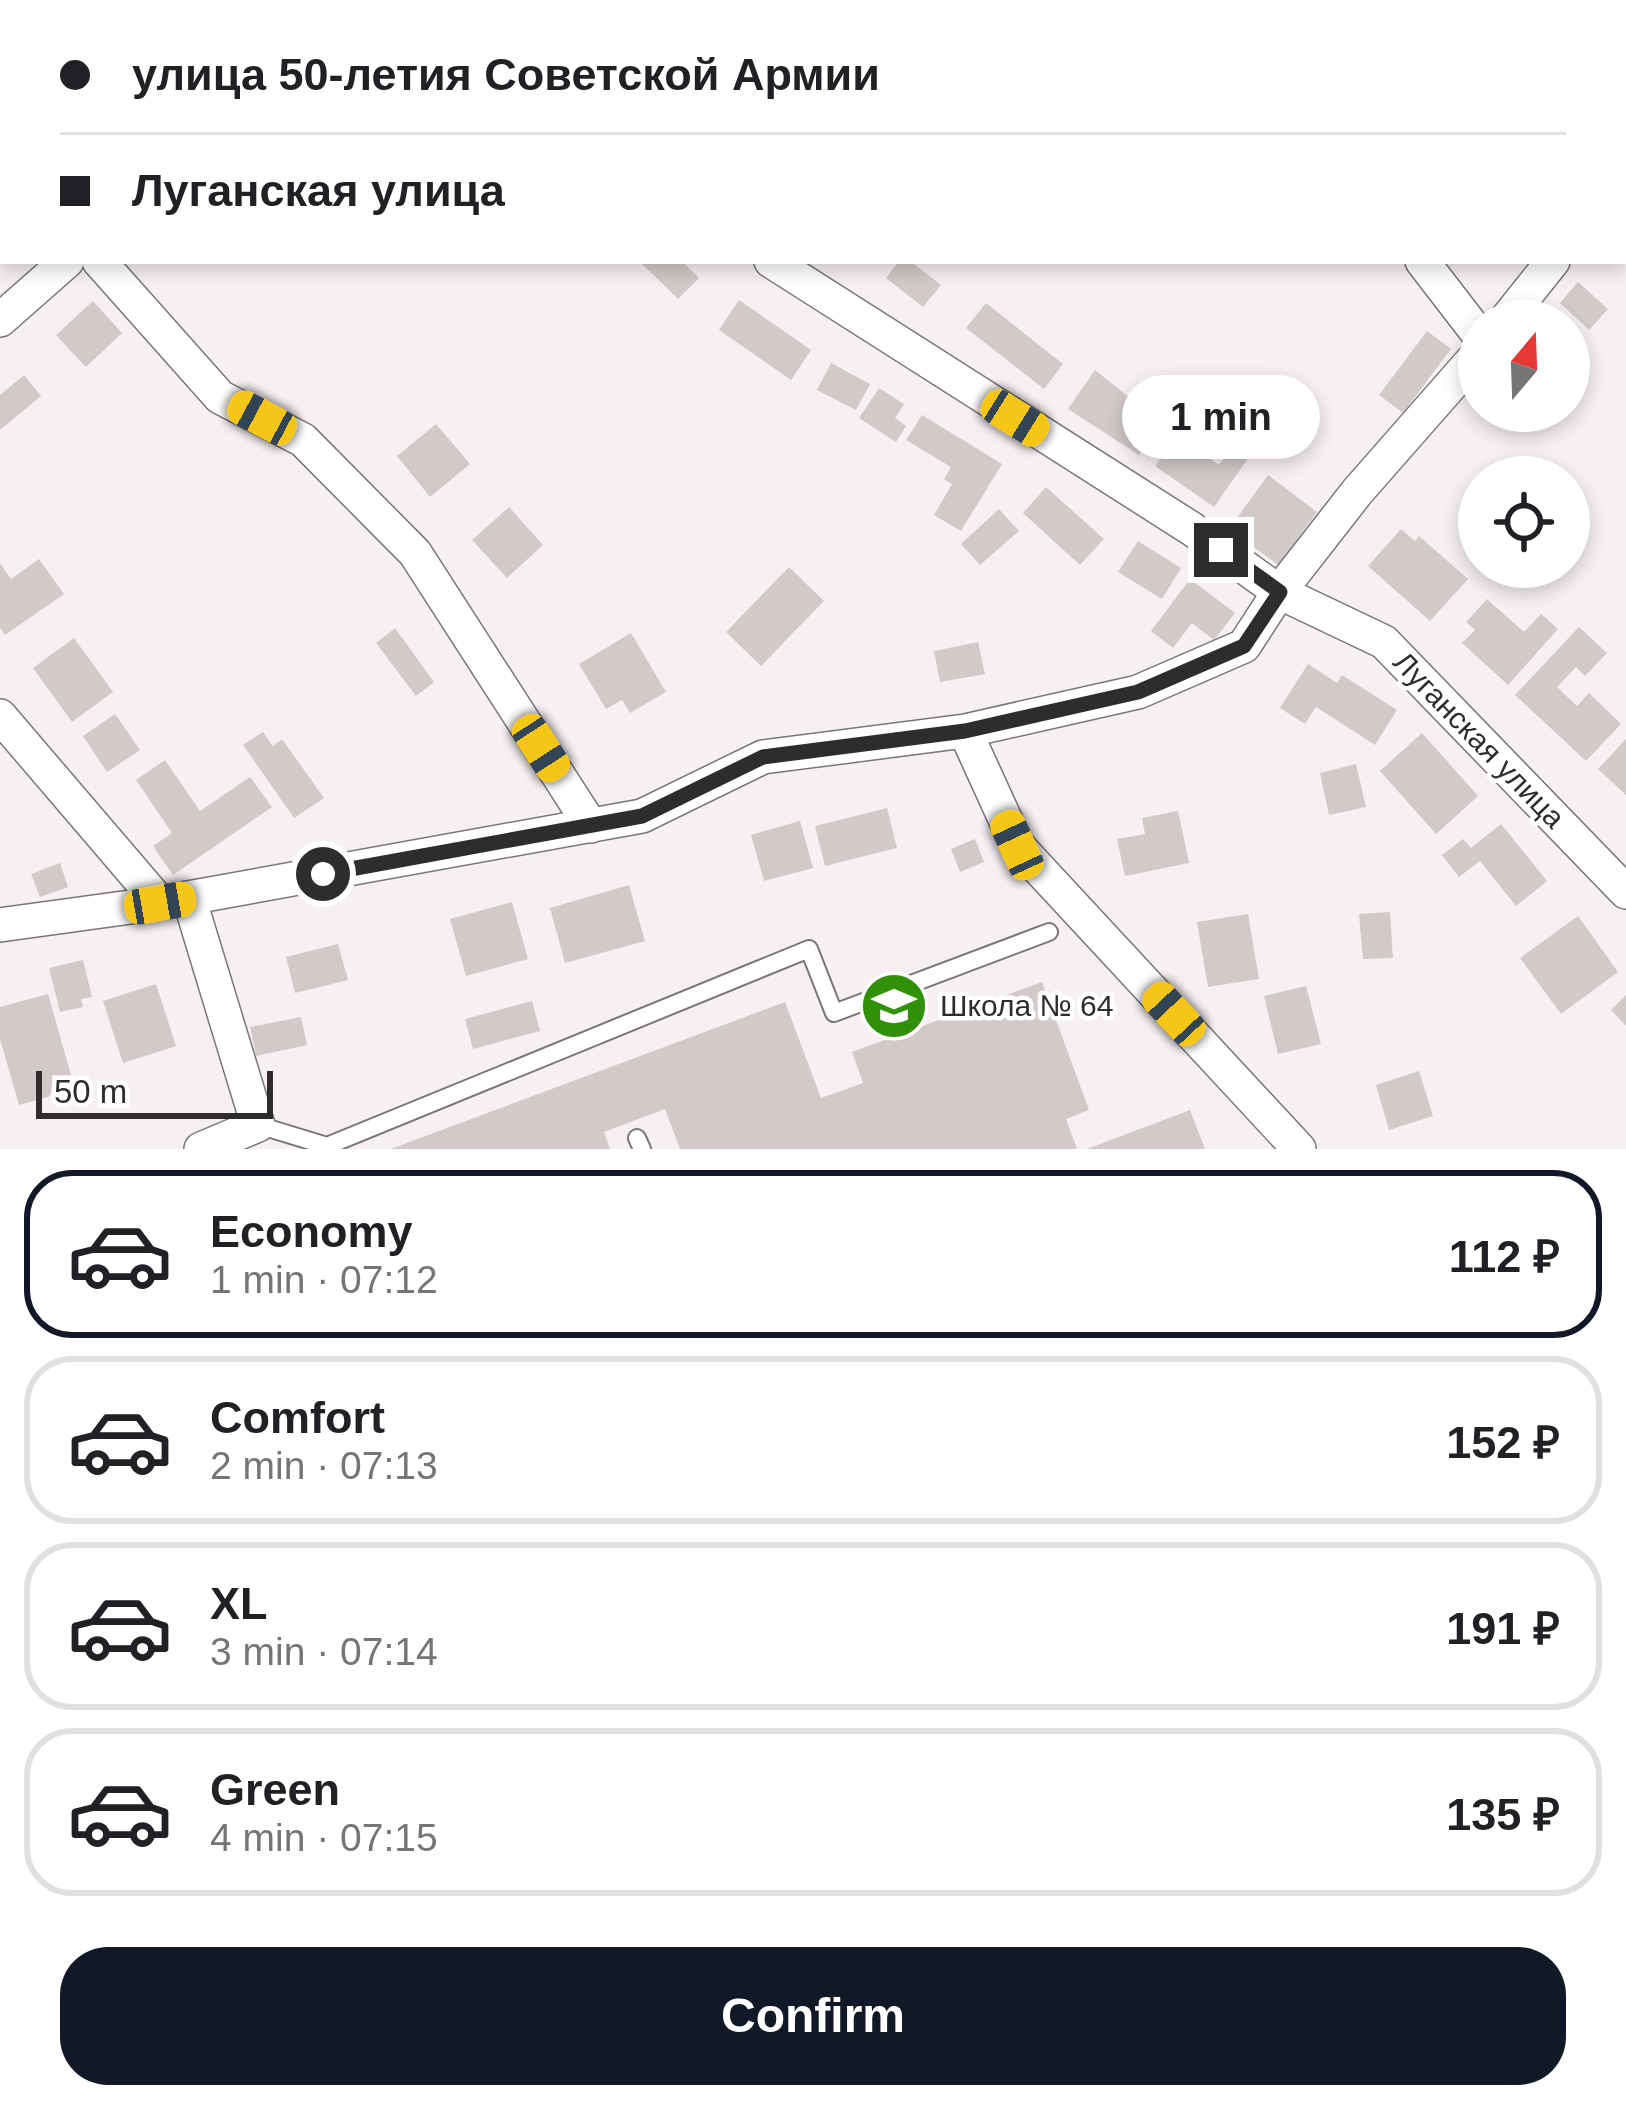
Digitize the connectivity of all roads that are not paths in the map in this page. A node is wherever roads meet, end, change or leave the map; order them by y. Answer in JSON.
{"nodes":[{"id":1,"x":64,"y":264,"type":"edge"},
{"id":2,"x":102,"y":264,"type":"edge"},
{"id":3,"x":776,"y":264,"type":"edge"},
{"id":4,"x":1424,"y":264,"type":"edge"},
{"id":5,"x":1551,"y":264,"type":"edge"},
{"id":6,"x":1522,"y":300,"type":"edge"},
{"id":7,"x":1458,"y":308,"type":"edge"},
{"id":8,"x":0,"y":320,"type":"edge"},
{"id":9,"x":1458,"y":376,"type":"edge"},
{"id":10,"x":1280,"y":592,"type":"junction"},
{"id":11,"x":0,"y":716,"type":"edge"},
{"id":12,"x":965,"y":731,"type":"junction"},
{"id":13,"x":591,"y":826,"type":"junction"},
{"id":14,"x":1626,"y":892,"type":"edge"},
{"id":15,"x":175,"y":900,"type":"junction"},
{"id":16,"x":0,"y":925,"type":"edge"},
{"id":17,"x":1049,"y":932,"type":"dead end"},
{"id":18,"x":258,"y":1125,"type":"junction"},
{"id":19,"x":327,"y":1147,"type":"edge"},
{"id":20,"x":201,"y":1149,"type":"edge"},
{"id":21,"x":1299,"y":1149,"type":"edge"}],
"edges":[{"from":1,"to":8,"type":"street"},
{"from":2,"to":13,"type":"street"},
{"from":3,"to":10,"type":"street","name":"Луганская улица"},
{"from":4,"to":7,"type":"street"},
{"from":5,"to":6,"type":"street"},
{"from":9,"to":10,"type":"street"},
{"from":10,"to":12,"type":"street"},
{"from":10,"to":14,"type":"street","name":"Луганская улица"},
{"from":11,"to":15,"type":"street"},
{"from":12,"to":13,"type":"street"},
{"from":12,"to":21,"type":"street"},
{"from":13,"to":15,"type":"street"},
{"from":15,"to":16,"type":"street"},
{"from":15,"to":18,"type":"street"},
{"from":17,"to":19,"type":"lane"},
{"from":18,"to":19,"type":"lane"},
{"from":18,"to":20,"type":"street"}]}
